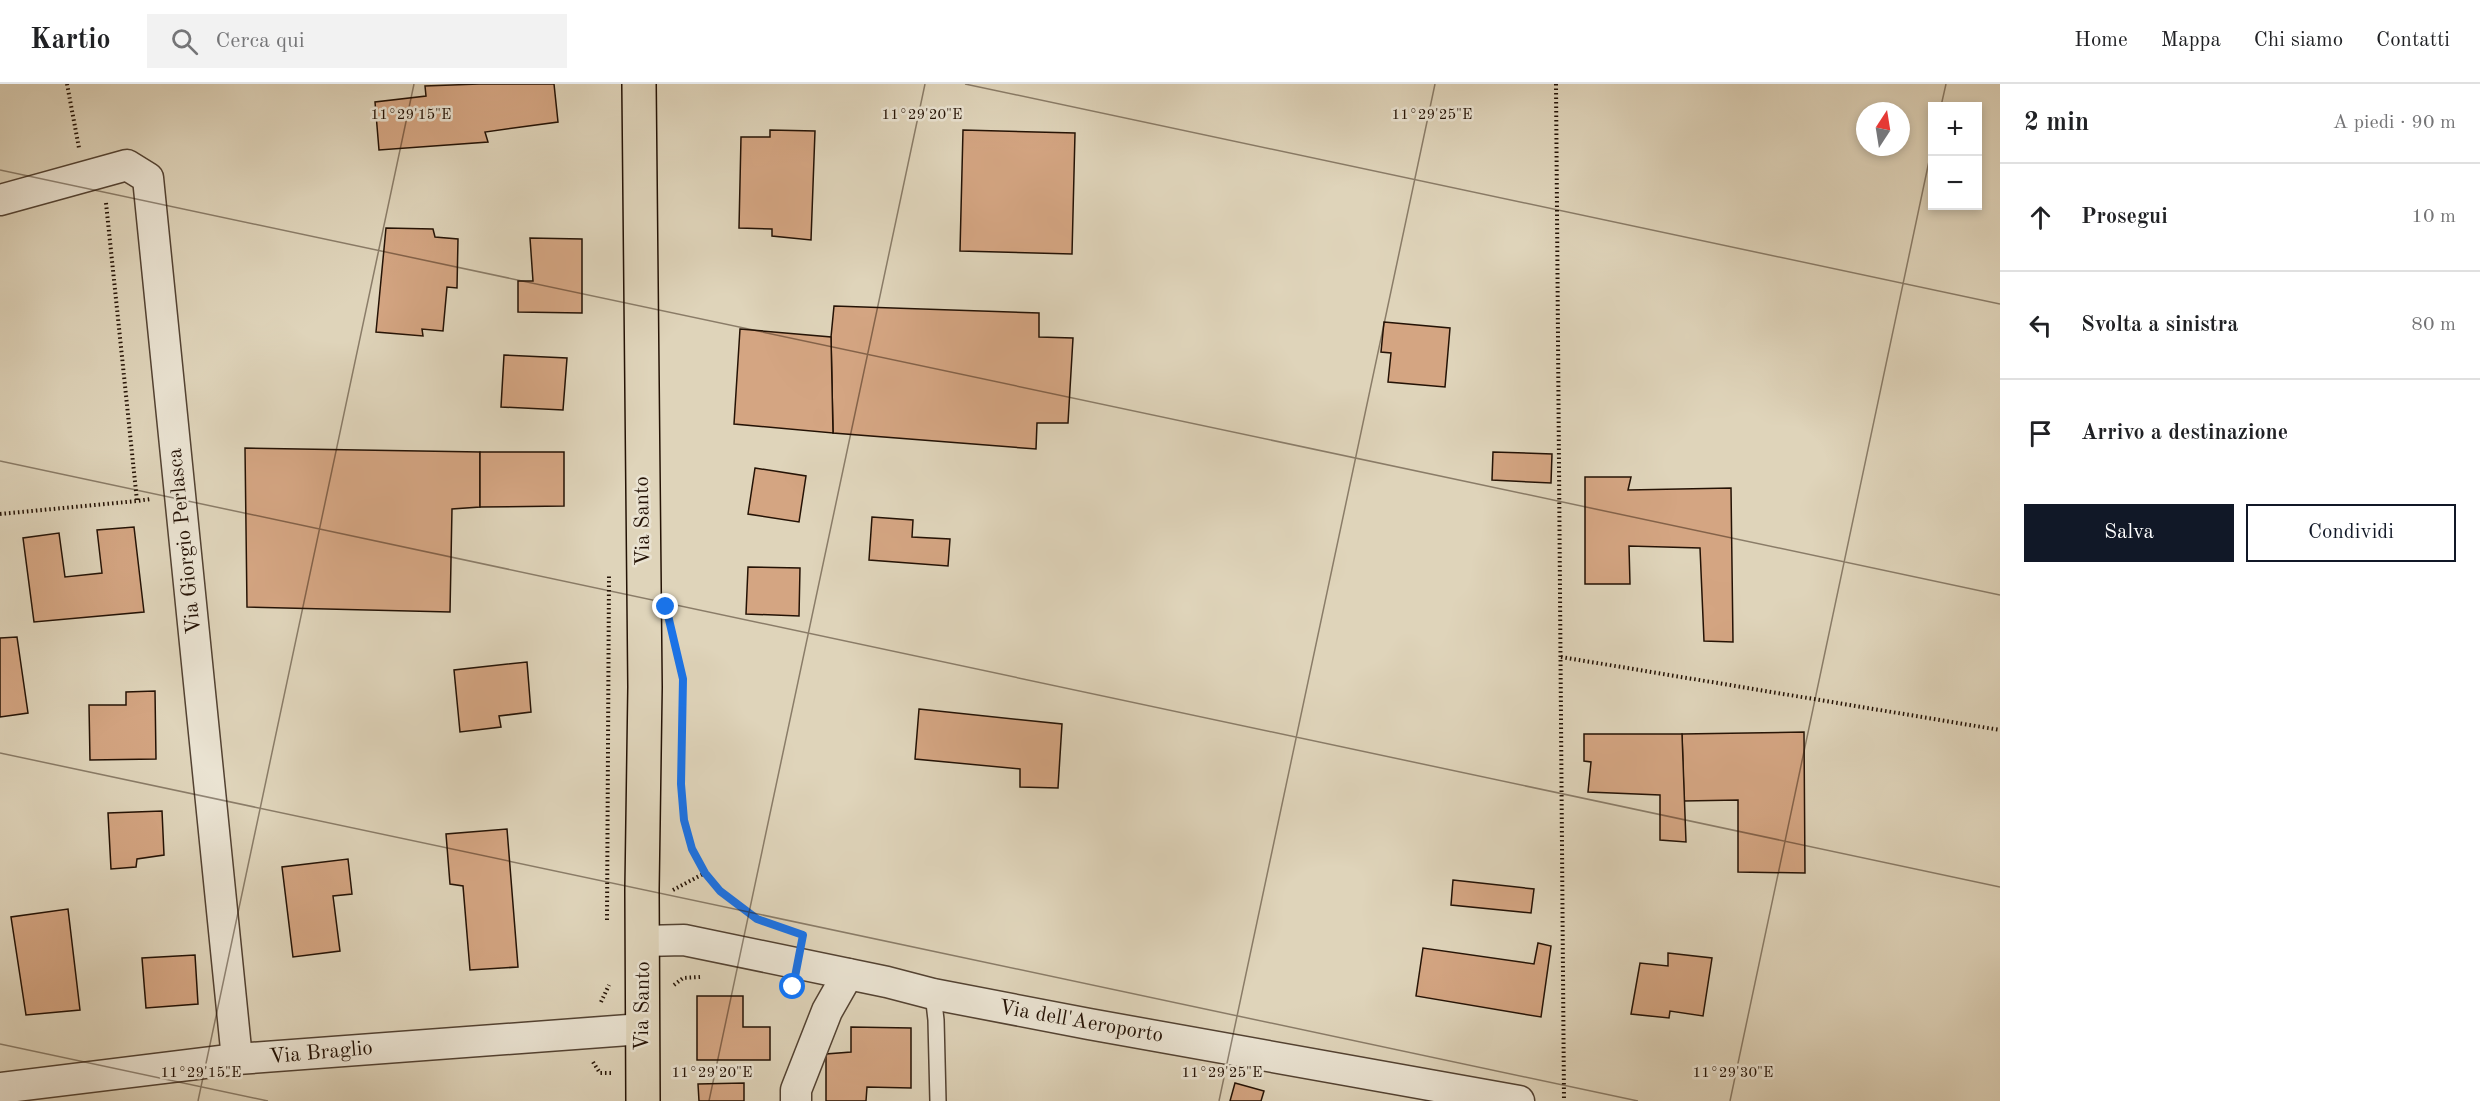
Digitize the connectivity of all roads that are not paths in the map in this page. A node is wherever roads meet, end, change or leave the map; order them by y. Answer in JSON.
{"nodes":[{"id":1,"x":639,"y":84,"type":"edge"},
{"id":2,"x":0,"y":200,"type":"edge"},
{"id":3,"x":643,"y":941,"type":"junction"},
{"id":4,"x":848,"y":974,"type":"junction"},
{"id":5,"x":933,"y":994,"type":"junction"},
{"id":6,"x":642,"y":1029,"type":"junction"},
{"id":7,"x":237,"y":1059,"type":"junction"},
{"id":8,"x":642,"y":1087,"type":"edge"},
{"id":9,"x":0,"y":1088,"type":"edge"},
{"id":10,"x":796,"y":1101,"type":"edge"},
{"id":11,"x":938,"y":1101,"type":"edge"},
{"id":12,"x":1519,"y":1101,"type":"edge"}],
"edges":[{"from":1,"to":3,"type":"main road","name":"Via Santo"},
{"from":2,"to":7,"type":"street","name":"Via Giorgio Perlasca"},
{"from":3,"to":4,"type":"street","name":"Via dell'Aeroporto"},
{"from":3,"to":6,"type":"main road","name":"Via Santo"},
{"from":4,"to":5,"type":"street","name":"Via dell'Aeroporto"},
{"from":4,"to":10,"type":"street"},
{"from":5,"to":11,"type":"lane"},
{"from":5,"to":12,"type":"street","name":"Via dell'Aeroporto"},
{"from":6,"to":7,"type":"street","name":"Via Braglio"},
{"from":6,"to":8,"type":"main road","name":"Via Santo"},
{"from":7,"to":9,"type":"street","name":"Via Braglio"}]}
